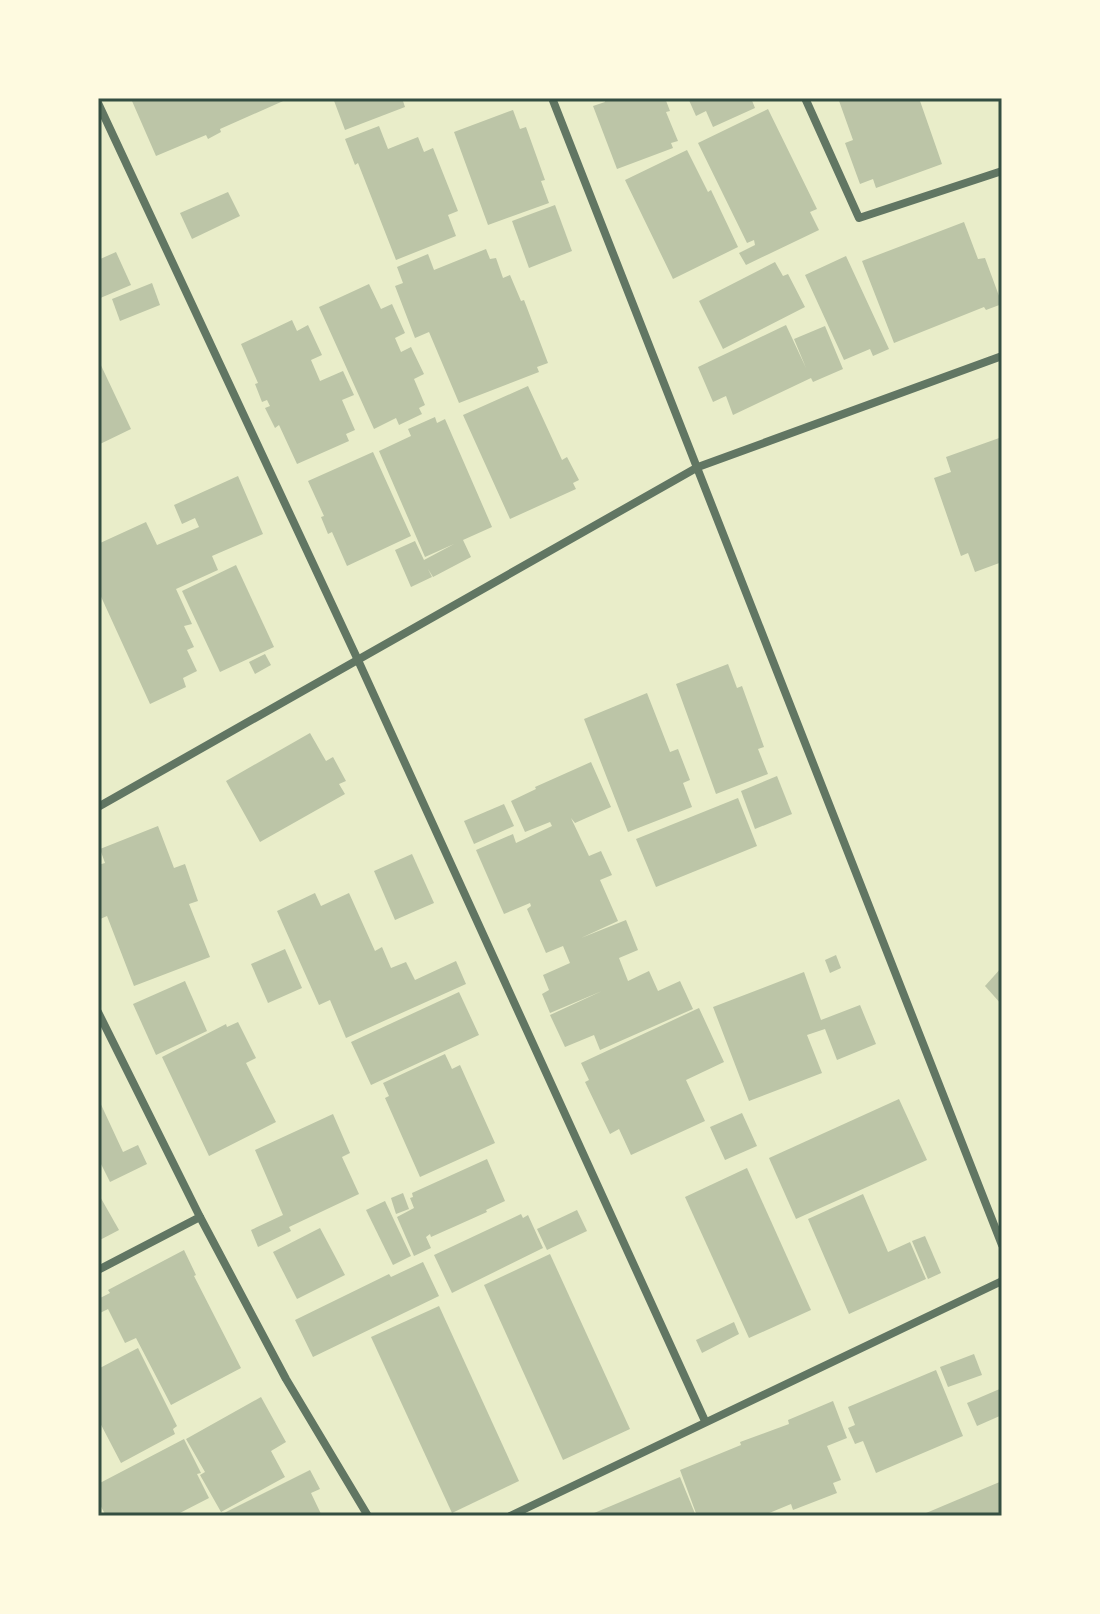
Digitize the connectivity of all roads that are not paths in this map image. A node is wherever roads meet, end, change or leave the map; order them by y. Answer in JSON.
{"nodes":[{"id":1,"x":552,"y":98,"type":"edge"},
{"id":2,"x":805,"y":98,"type":"edge"},
{"id":3,"x":98,"y":103,"type":"edge"},
{"id":4,"x":1002,"y":171,"type":"edge"},
{"id":5,"x":1002,"y":356,"type":"edge"},
{"id":6,"x":698,"y":467,"type":"junction"},
{"id":7,"x":357,"y":658,"type":"junction"},
{"id":8,"x":98,"y":807,"type":"edge"},
{"id":9,"x":98,"y":1012,"type":"edge"},
{"id":10,"x":200,"y":1217,"type":"junction"},
{"id":11,"x":1002,"y":1245,"type":"edge"},
{"id":12,"x":98,"y":1270,"type":"edge"},
{"id":13,"x":1002,"y":1281,"type":"edge"},
{"id":14,"x":705,"y":1421,"type":"junction"},
{"id":15,"x":368,"y":1516,"type":"edge"},
{"id":16,"x":510,"y":1516,"type":"edge"}],
"edges":[{"from":1,"to":6,"type":"street"},
{"from":2,"to":4,"type":"street"},
{"from":3,"to":7,"type":"street"},
{"from":5,"to":6,"type":"street"},
{"from":6,"to":7,"type":"street"},
{"from":6,"to":11,"type":"street"},
{"from":7,"to":8,"type":"street"},
{"from":7,"to":14,"type":"street"},
{"from":9,"to":10,"type":"street"},
{"from":10,"to":12,"type":"street"},
{"from":10,"to":15,"type":"street"},
{"from":13,"to":14,"type":"street"},
{"from":14,"to":16,"type":"street"}]}
